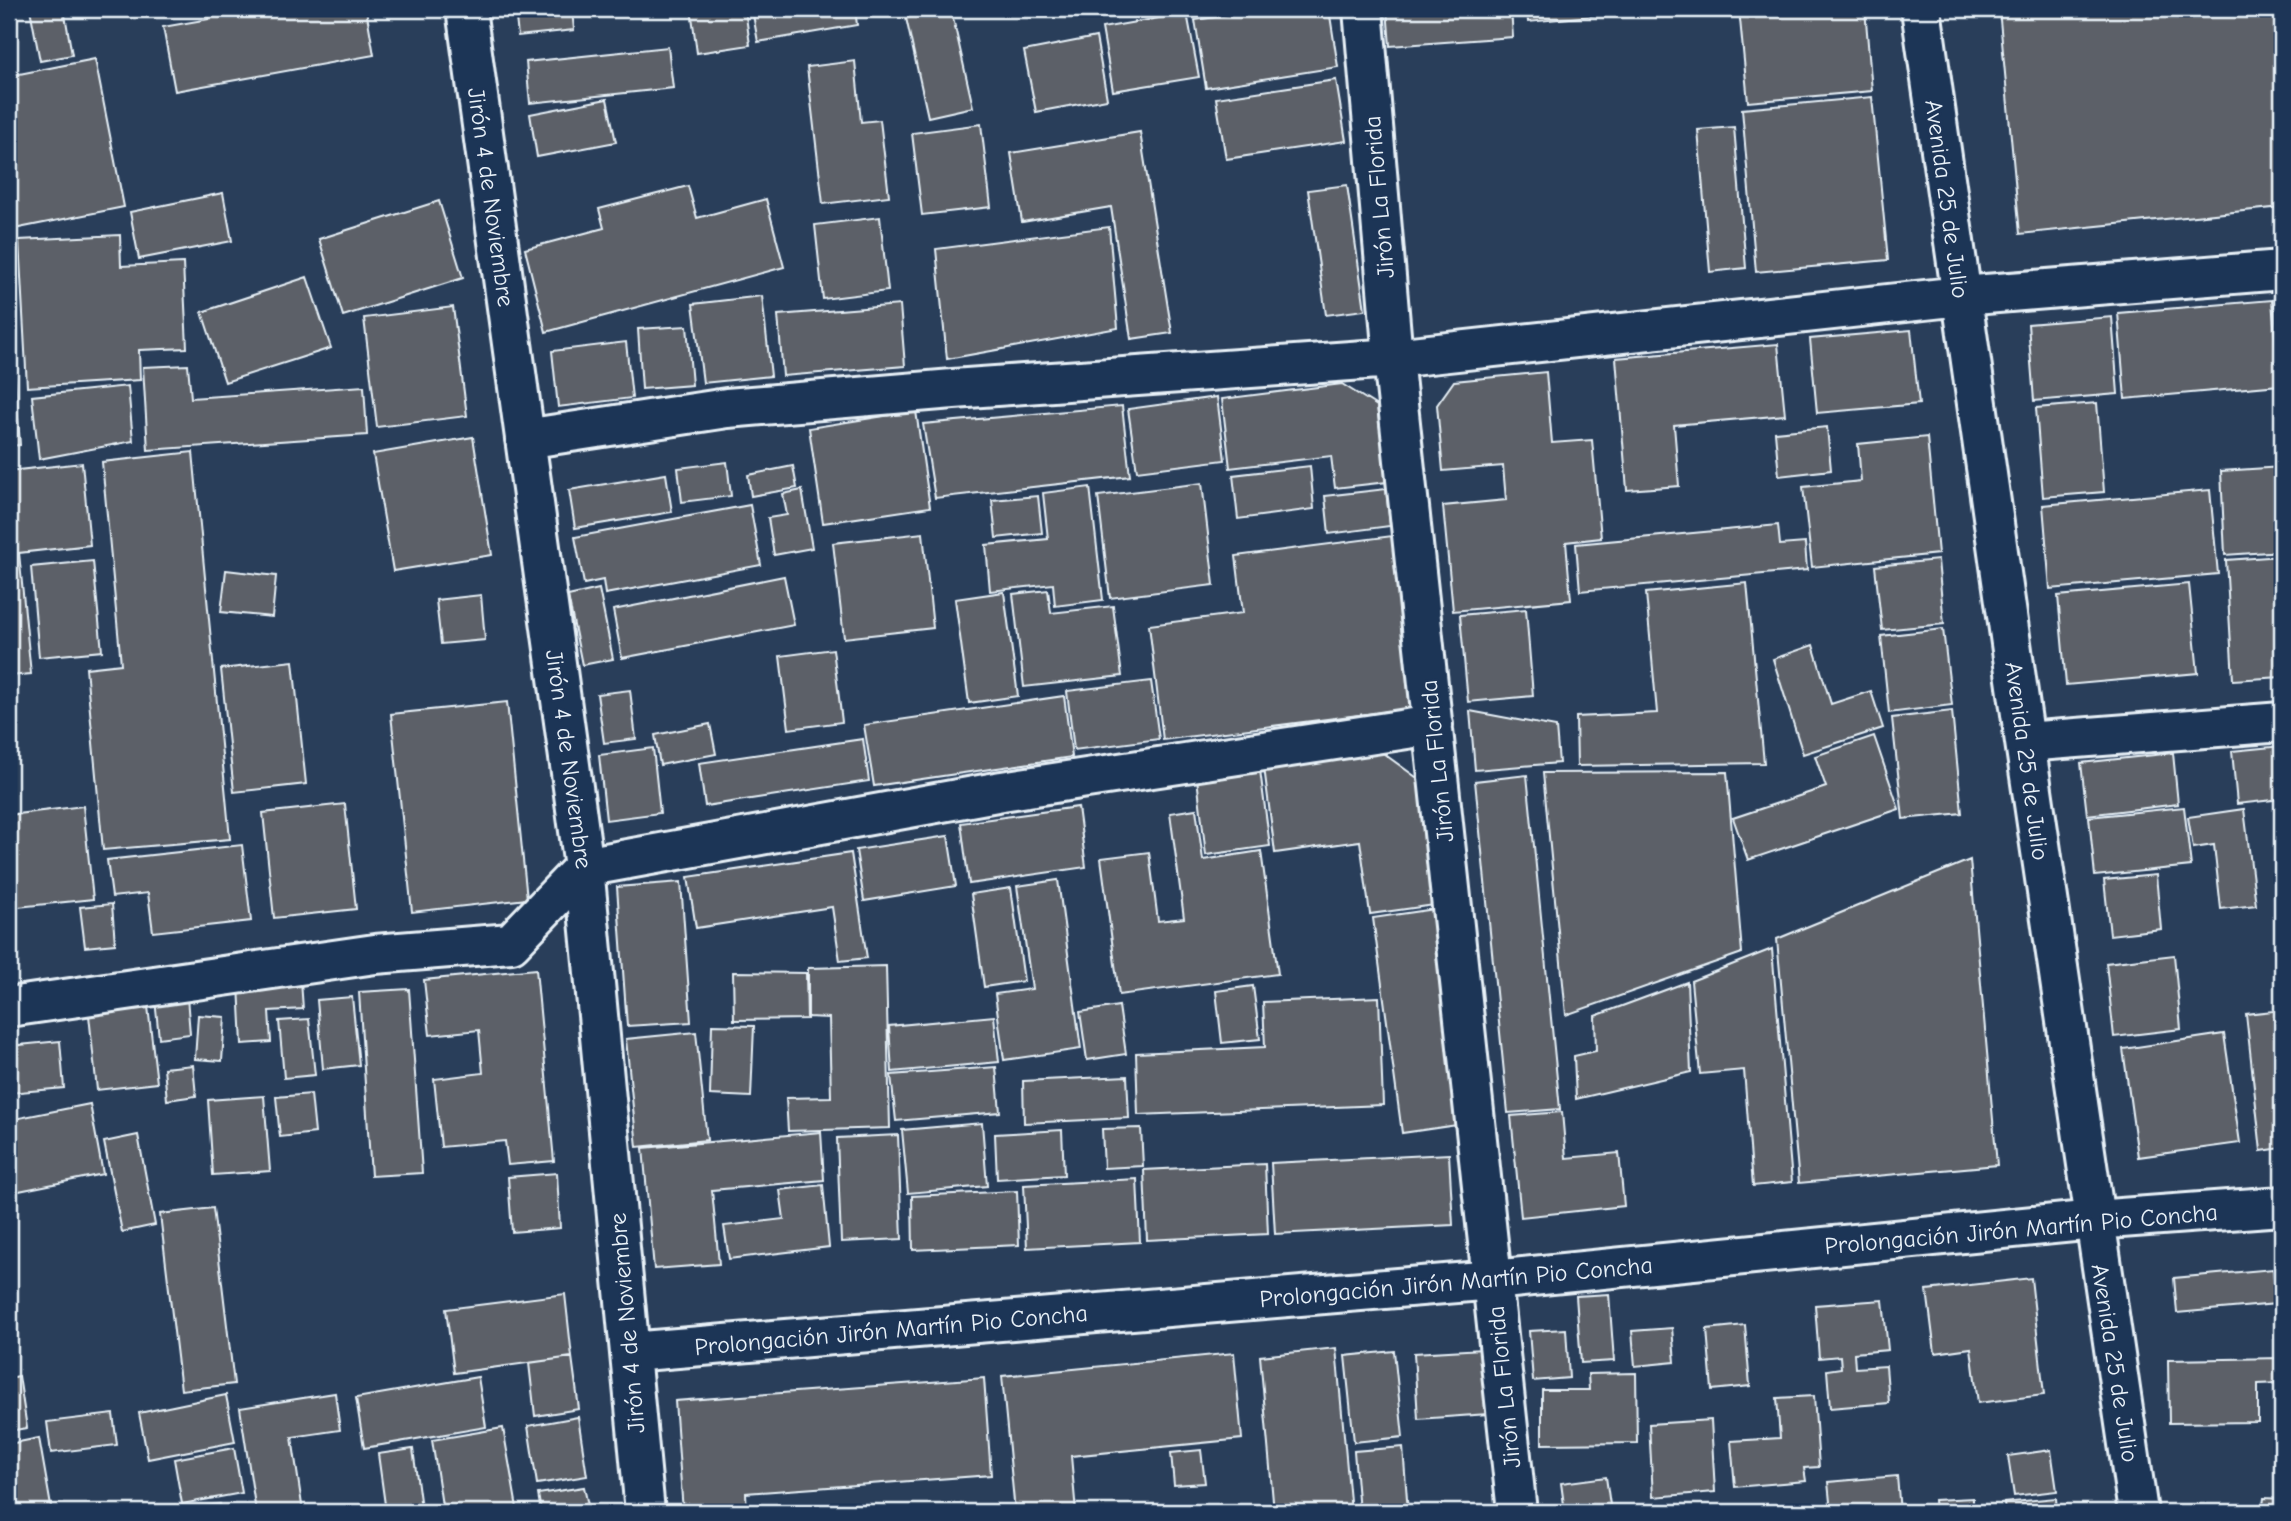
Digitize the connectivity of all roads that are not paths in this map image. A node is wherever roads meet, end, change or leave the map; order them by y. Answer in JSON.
{"nodes":[{"id":1,"x":466,"y":9,"type":"edge"},
{"id":2,"x":1363,"y":9,"type":"edge"},
{"id":3,"x":1921,"y":9,"type":"edge"},
{"id":4,"x":2282,"y":270,"type":"edge"},
{"id":5,"x":1961,"y":296,"type":"junction"},
{"id":6,"x":1393,"y":358,"type":"junction"},
{"id":7,"x":525,"y":439,"type":"junction"},
{"id":8,"x":2282,"y":722,"type":"edge"},
{"id":9,"x":1433,"y":725,"type":"junction"},
{"id":10,"x":2025,"y":742,"type":"junction"},
{"id":11,"x":584,"y":866,"type":"junction"},
{"id":12,"x":9,"y":1007,"type":"edge"},
{"id":13,"x":2282,"y":1206,"type":"edge"},
{"id":14,"x":2094,"y":1220,"type":"junction"},
{"id":15,"x":1493,"y":1280,"type":"junction"},
{"id":16,"x":630,"y":1352,"type":"junction"},
{"id":17,"x":645,"y":1512,"type":"edge"},
{"id":18,"x":1517,"y":1512,"type":"edge"},
{"id":19,"x":2138,"y":1512,"type":"edge"}],
"edges":[{"from":1,"to":7,"type":"street","name":"Jirón 4 de Noviembre"},
{"from":2,"to":6,"type":"street","name":"Jirón La Florida"},
{"from":3,"to":5,"type":"street","name":"Avenida 25 de Julio"},
{"from":4,"to":5,"type":"street"},
{"from":5,"to":6,"type":"street"},
{"from":5,"to":10,"type":"street","name":"Avenida 25 de Julio"},
{"from":6,"to":7,"type":"street"},
{"from":6,"to":9,"type":"street","name":"Jirón La Florida"},
{"from":7,"to":11,"type":"street","name":"Jirón 4 de Noviembre"},
{"from":8,"to":10,"type":"street"},
{"from":9,"to":11,"type":"street"},
{"from":9,"to":15,"type":"street","name":"Jirón La Florida"},
{"from":10,"to":14,"type":"street","name":"Avenida 25 de Julio"},
{"from":11,"to":12,"type":"street"},
{"from":11,"to":16,"type":"street","name":"Jirón 4 de Noviembre"},
{"from":13,"to":14,"type":"street","name":"Prolongación Jirón Martín Pio Concha"},
{"from":14,"to":15,"type":"street","name":"Prolongación Jirón Martín Pio Concha"},
{"from":14,"to":19,"type":"street","name":"Avenida 25 de Julio"},
{"from":15,"to":16,"type":"street","name":"Prolongación Jirón Martín Pio Concha"},
{"from":15,"to":18,"type":"street","name":"Jirón La Florida"},
{"from":16,"to":17,"type":"street","name":"Jirón 4 de Noviembre"}]}
